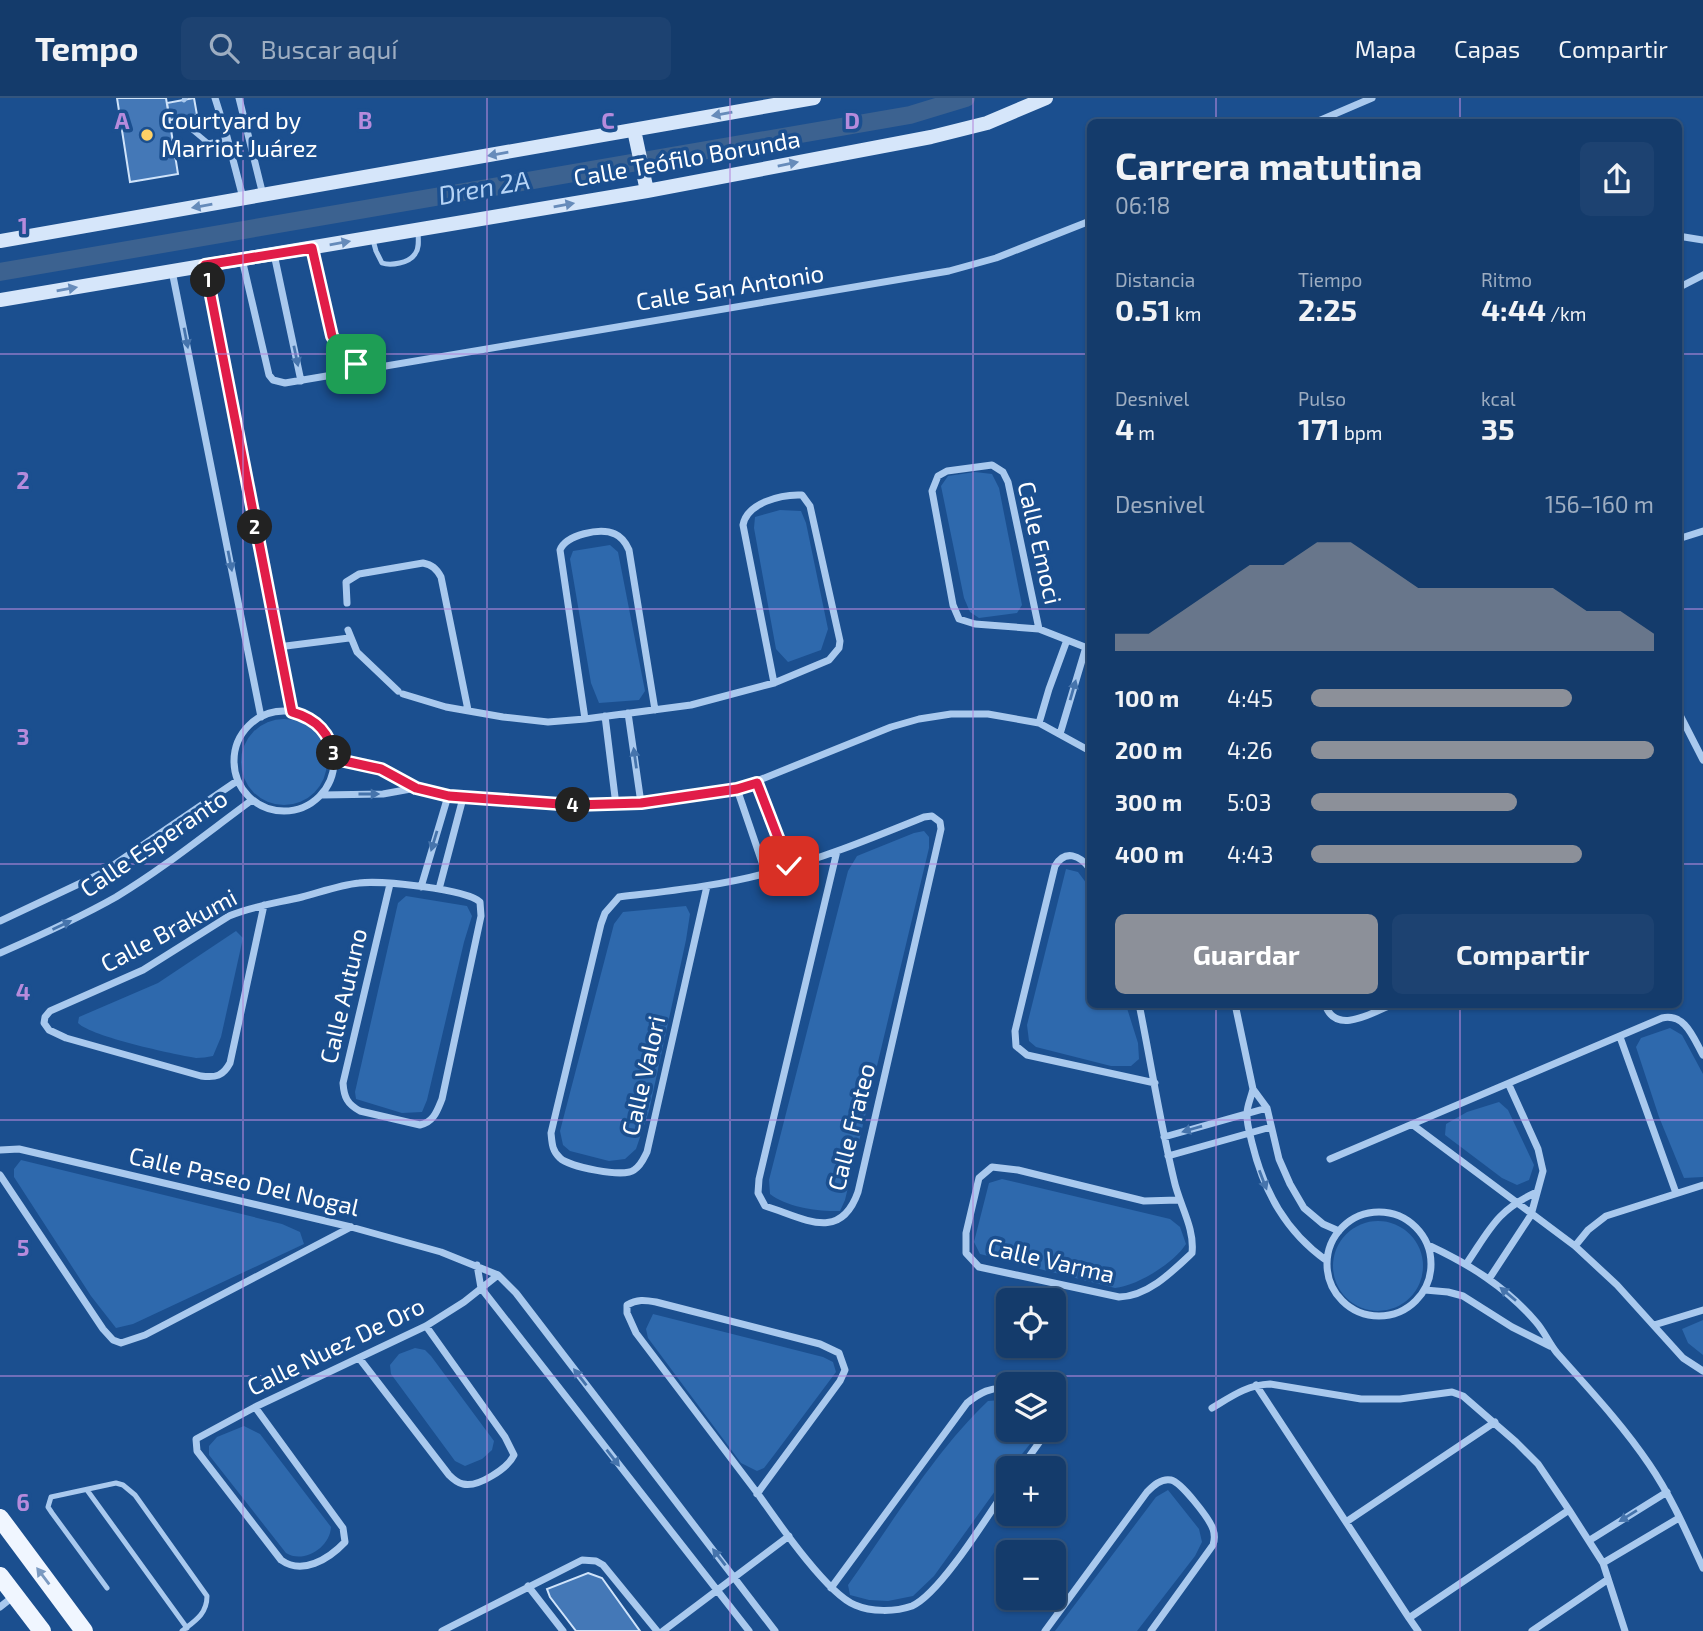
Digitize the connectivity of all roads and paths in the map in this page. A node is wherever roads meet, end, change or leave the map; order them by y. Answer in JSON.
{"nodes":[{"id":1,"x":215,"y":98,"type":"edge"},
{"id":2,"x":239,"y":98,"type":"edge"},
{"id":3,"x":814,"y":98,"type":"edge"},
{"id":4,"x":1046,"y":98,"type":"edge"},
{"id":5,"x":1372,"y":98,"type":"edge"},
{"id":6,"x":185,"y":117,"type":"dead end"},
{"id":7,"x":1323,"y":119,"type":"edge"},
{"id":8,"x":634,"y":130,"type":"junction"},
{"id":9,"x":228,"y":139,"type":"junction"},
{"id":10,"x":208,"y":143,"type":"junction"},
{"id":11,"x":174,"y":151,"type":"dead end"},
{"id":12,"x":646,"y":184,"type":"junction"},
{"id":13,"x":263,"y":196,"type":"junction"},
{"id":14,"x":243,"y":199,"type":"junction"},
{"id":15,"x":1087,"y":222,"type":"edge"},
{"id":16,"x":418,"y":229,"type":"junction"},
{"id":17,"x":372,"y":237,"type":"junction"},
{"id":18,"x":1682,"y":237,"type":"edge"},
{"id":19,"x":1703,"y":240,"type":"edge"},
{"id":20,"x":0,"y":241,"type":"edge"},
{"id":21,"x":312,"y":248,"type":"junction"},
{"id":22,"x":274,"y":254,"type":"junction"},
{"id":23,"x":242,"y":259,"type":"junction"},
{"id":24,"x":205,"y":265,"type":"junction"},
{"id":25,"x":172,"y":271,"type":"junction"},
{"id":26,"x":1703,"y":275,"type":"edge"},
{"id":27,"x":1682,"y":286,"type":"edge"},
{"id":28,"x":0,"y":300,"type":"edge"},
{"id":29,"x":369,"y":368,"type":"junction"},
{"id":30,"x":301,"y":381,"type":"junction"},
{"id":31,"x":1703,"y":531,"type":"edge"},
{"id":32,"x":1682,"y":538,"type":"edge"},
{"id":33,"x":347,"y":603,"type":"dead end"},
{"id":34,"x":1039,"y":629,"type":"junction"},
{"id":35,"x":1067,"y":640,"type":"junction"},
{"id":36,"x":278,"y":646,"type":"junction"},
{"id":37,"x":1087,"y":648,"type":"edge"},
{"id":38,"x":1087,"y":651,"type":"edge"},
{"id":39,"x":774,"y":683,"type":"junction"},
{"id":40,"x":468,"y":710,"type":"junction"},
{"id":41,"x":655,"y":710,"type":"junction"},
{"id":42,"x":292,"y":712,"type":"junction"},
{"id":43,"x":628,"y":713,"type":"junction"},
{"id":44,"x":605,"y":716,"type":"junction"},
{"id":45,"x":261,"y":717,"type":"junction"},
{"id":46,"x":585,"y":719,"type":"junction"},
{"id":47,"x":1682,"y":719,"type":"edge"},
{"id":48,"x":1039,"y":723,"type":"junction"},
{"id":49,"x":1060,"y":734,"type":"junction"},
{"id":50,"x":1087,"y":749,"type":"edge"},
{"id":51,"x":335,"y":759,"type":"junction"},
{"id":52,"x":1703,"y":760,"type":"edge"},
{"id":53,"x":237,"y":781,"type":"junction"},
{"id":54,"x":757,"y":783,"type":"junction"},
{"id":55,"x":416,"y":788,"type":"junction"},
{"id":56,"x":737,"y":789,"type":"junction"},
{"id":57,"x":322,"y":795,"type":"junction"},
{"id":58,"x":449,"y":796,"type":"junction"},
{"id":59,"x":463,"y":798,"type":"junction"},
{"id":60,"x":251,"y":800,"type":"junction"},
{"id":61,"x":641,"y":803,"type":"junction"},
{"id":62,"x":616,"y":806,"type":"junction"},
{"id":63,"x":837,"y":851,"type":"junction"},
{"id":64,"x":1087,"y":865,"type":"edge"},
{"id":65,"x":789,"y":866,"type":"junction"},
{"id":66,"x":766,"y":874,"type":"junction"},
{"id":67,"x":390,"y":884,"type":"junction"},
{"id":68,"x":708,"y":886,"type":"junction"},
{"id":69,"x":421,"y":887,"type":"junction"},
{"id":70,"x":439,"y":889,"type":"junction"},
{"id":71,"x":264,"y":905,"type":"junction"},
{"id":72,"x":482,"y":908,"type":"joint"},
{"id":73,"x":0,"y":921,"type":"edge"},
{"id":74,"x":0,"y":953,"type":"edge"},
{"id":75,"x":1140,"y":1008,"type":"edge"},
{"id":76,"x":1236,"y":1008,"type":"edge"},
{"id":77,"x":1327,"y":1008,"type":"edge"},
{"id":78,"x":1384,"y":1008,"type":"edge"},
{"id":79,"x":1620,"y":1037,"type":"junction"},
{"id":80,"x":1703,"y":1055,"type":"edge"},
{"id":81,"x":1155,"y":1083,"type":"junction"},
{"id":82,"x":1509,"y":1085,"type":"junction"},
{"id":83,"x":1253,"y":1089,"type":"junction"},
{"id":84,"x":1267,"y":1108,"type":"junction"},
{"id":85,"x":1246,"y":1114,"type":"junction"},
{"id":86,"x":1413,"y":1125,"type":"junction"},
{"id":87,"x":1270,"y":1127,"type":"junction"},
{"id":88,"x":1250,"y":1134,"type":"junction"},
{"id":89,"x":1164,"y":1137,"type":"junction"},
{"id":90,"x":0,"y":1150,"type":"edge"},
{"id":91,"x":1168,"y":1156,"type":"junction"},
{"id":92,"x":1330,"y":1159,"type":"dead end"},
{"id":93,"x":0,"y":1175,"type":"edge"},
{"id":94,"x":1703,"y":1185,"type":"edge"},
{"id":95,"x":1536,"y":1192,"type":"junction"},
{"id":96,"x":1676,"y":1193,"type":"junction"},
{"id":97,"x":1178,"y":1200,"type":"junction"},
{"id":98,"x":1515,"y":1202,"type":"junction"},
{"id":99,"x":1531,"y":1215,"type":"junction"},
{"id":100,"x":351,"y":1227,"type":"junction"},
{"id":101,"x":1339,"y":1231,"type":"junction"},
{"id":102,"x":1428,"y":1245,"type":"junction"},
{"id":103,"x":1575,"y":1246,"type":"junction"},
{"id":104,"x":1326,"y":1261,"type":"junction"},
{"id":105,"x":1467,"y":1263,"type":"junction"},
{"id":106,"x":477,"y":1265,"type":"junction"},
{"id":107,"x":498,"y":1275,"type":"junction"},
{"id":108,"x":1489,"y":1279,"type":"junction"},
{"id":109,"x":481,"y":1288,"type":"junction"},
{"id":110,"x":1425,"y":1290,"type":"junction"},
{"id":111,"x":1703,"y":1310,"type":"edge"},
{"id":112,"x":1654,"y":1325,"type":"junction"},
{"id":113,"x":426,"y":1326,"type":"junction"},
{"id":114,"x":1551,"y":1346,"type":"junction"},
{"id":115,"x":359,"y":1359,"type":"junction"},
{"id":116,"x":1703,"y":1371,"type":"edge"},
{"id":117,"x":1256,"y":1385,"type":"junction"},
{"id":118,"x":996,"y":1387,"type":"edge"},
{"id":119,"x":256,"y":1407,"type":"junction"},
{"id":120,"x":1212,"y":1408,"type":"dead end"},
{"id":121,"x":1495,"y":1422,"type":"junction"},
{"id":122,"x":87,"y":1490,"type":"junction"},
{"id":123,"x":1667,"y":1492,"type":"junction"},
{"id":124,"x":757,"y":1493,"type":"junction"},
{"id":125,"x":996,"y":1503,"type":"edge"},
{"id":126,"x":1569,"y":1510,"type":"junction"},
{"id":127,"x":0,"y":1518,"type":"edge"},
{"id":128,"x":1679,"y":1518,"type":"junction"},
{"id":129,"x":1346,"y":1522,"type":"junction"},
{"id":130,"x":789,"y":1536,"type":"junction"},
{"id":131,"x":1590,"y":1540,"type":"junction"},
{"id":132,"x":1603,"y":1563,"type":"junction"},
{"id":133,"x":1703,"y":1568,"type":"edge"},
{"id":134,"x":0,"y":1576,"type":"edge"},
{"id":135,"x":734,"y":1577,"type":"junction"},
{"id":136,"x":1607,"y":1580,"type":"junction"},
{"id":137,"x":528,"y":1586,"type":"junction"},
{"id":138,"x":107,"y":1588,"type":"dead end"},
{"id":139,"x":831,"y":1588,"type":"junction"},
{"id":140,"x":716,"y":1591,"type":"junction"},
{"id":141,"x":15,"y":1596,"type":"junction"},
{"id":142,"x":0,"y":1607,"type":"edge"},
{"id":143,"x":1409,"y":1618,"type":"junction"},
{"id":144,"x":184,"y":1629,"type":"edge"},
{"id":145,"x":42,"y":1631,"type":"edge"},
{"id":146,"x":84,"y":1631,"type":"edge"},
{"id":147,"x":442,"y":1631,"type":"edge"},
{"id":148,"x":563,"y":1631,"type":"edge"},
{"id":149,"x":660,"y":1631,"type":"edge"},
{"id":150,"x":749,"y":1631,"type":"edge"},
{"id":151,"x":775,"y":1631,"type":"edge"},
{"id":152,"x":1045,"y":1631,"type":"edge"},
{"id":153,"x":1152,"y":1631,"type":"edge"},
{"id":154,"x":1418,"y":1631,"type":"edge"},
{"id":155,"x":1532,"y":1631,"type":"edge"},
{"id":156,"x":1625,"y":1631,"type":"edge"}],
"edges":[{"from":1,"to":9,"type":"street"},
{"from":2,"to":13,"type":"street"},
{"from":3,"to":8,"type":"main road","name":"Calle Teófilo Borunda","one_way":true},
{"from":12,"to":4,"type":"main road","name":"Calle Teófilo Borunda","one_way":true},
{"from":5,"to":7,"type":"street"},
{"from":6,"to":10,"type":"lane"},
{"from":8,"to":12,"type":"main road"},
{"from":8,"to":13,"type":"main road","name":"Calle Teófilo Borunda","one_way":true},
{"from":9,"to":10,"type":"lane"},
{"from":9,"to":14,"type":"street"},
{"from":10,"to":11,"type":"lane"},
{"from":16,"to":12,"type":"main road","name":"Calle Teófilo Borunda","one_way":true},
{"from":13,"to":14,"type":"main road","name":"Calle Teófilo Borunda"},
{"from":14,"to":20,"type":"main road","name":"Calle Teófilo Borunda","one_way":true},
{"from":15,"to":29,"type":"street","name":"Calle San Antonio"},
{"from":16,"to":17,"type":"main road","name":"Calle Teófilo Borunda"},
{"from":16,"to":17,"type":"lane"},
{"from":21,"to":17,"type":"main road","name":"Calle Teófilo Borunda","one_way":true},
{"from":18,"to":19,"type":"street"},
{"from":21,"to":22,"type":"main road","name":"Calle Teófilo Borunda"},
{"from":21,"to":29,"type":"street"},
{"from":22,"to":23,"type":"main road","name":"Calle Teófilo Borunda"},
{"from":22,"to":30,"type":"street","one_way":true},
{"from":23,"to":24,"type":"main road","name":"Calle Teófilo Borunda"},
{"from":23,"to":30,"type":"street","name":"Calle San Antonio"},
{"from":24,"to":25,"type":"main road","name":"Calle Teófilo Borunda"},
{"from":24,"to":36,"type":"street"},
{"from":28,"to":25,"type":"main road","name":"Calle Teófilo Borunda","one_way":true},
{"from":25,"to":45,"type":"street","one_way":true},
{"from":26,"to":27,"type":"street"},
{"from":29,"to":30,"type":"street","name":"Calle San Antonio"},
{"from":31,"to":32,"type":"street"},
{"from":33,"to":40,"type":"street"},
{"from":34,"to":34,"type":"street","name":"Calle Emoci"},
{"from":34,"to":35,"type":"street"},
{"from":35,"to":37,"type":"street"},
{"from":35,"to":48,"type":"street"},
{"from":36,"to":40,"type":"street"},
{"from":36,"to":42,"type":"street"},
{"from":49,"to":38,"type":"street","one_way":true},
{"from":39,"to":39,"type":"street"},
{"from":39,"to":41,"type":"street"},
{"from":40,"to":46,"type":"street"},
{"from":41,"to":43,"type":"street"},
{"from":41,"to":46,"type":"street"},
{"from":42,"to":45,"type":"street"},
{"from":42,"to":51,"type":"street"},
{"from":43,"to":44,"type":"street"},
{"from":61,"to":43,"type":"street","one_way":true},
{"from":44,"to":46,"type":"street"},
{"from":44,"to":62,"type":"street"},
{"from":45,"to":53,"type":"street"},
{"from":47,"to":52,"type":"street"},
{"from":48,"to":49,"type":"street"},
{"from":48,"to":54,"type":"street"},
{"from":49,"to":50,"type":"street"},
{"from":51,"to":55,"type":"street"},
{"from":51,"to":57,"type":"street"},
{"from":53,"to":60,"type":"street"},
{"from":53,"to":73,"type":"street","name":"Calle Esperanto"},
{"from":54,"to":56,"type":"street"},
{"from":54,"to":65,"type":"street"},
{"from":57,"to":55,"type":"street","one_way":true},
{"from":55,"to":58,"type":"street"},
{"from":56,"to":61,"type":"street"},
{"from":56,"to":66,"type":"street"},
{"from":57,"to":60,"type":"street"},
{"from":58,"to":59,"type":"street"},
{"from":58,"to":69,"type":"street","one_way":true},
{"from":59,"to":62,"type":"street"},
{"from":59,"to":70,"type":"street"},
{"from":74,"to":60,"type":"street","name":"Calle Esperanto","one_way":true},
{"from":61,"to":62,"type":"street"},
{"from":63,"to":63,"type":"street","name":"Calle Frateo"},
{"from":63,"to":65,"type":"street"},
{"from":64,"to":81,"type":"street"},
{"from":65,"to":66,"type":"street"},
{"from":66,"to":68,"type":"street"},
{"from":67,"to":69,"type":"street","name":"Calle Brakumi"},
{"from":67,"to":71,"type":"street","name":"Calle Brakumi"},
{"from":67,"to":72,"type":"street","name":"Calle Autuno"},
{"from":68,"to":68,"type":"street","name":"Calle Valori"},
{"from":69,"to":70,"type":"street","name":"Calle Brakumi"},
{"from":70,"to":72,"type":"street","name":"Calle Brakumi"},
{"from":71,"to":71,"type":"street","name":"Calle Brakumi"},
{"from":75,"to":81,"type":"street"},
{"from":76,"to":83,"type":"street"},
{"from":77,"to":78,"type":"street"},
{"from":79,"to":80,"type":"street"},
{"from":79,"to":82,"type":"street"},
{"from":79,"to":96,"type":"street"},
{"from":81,"to":89,"type":"street"},
{"from":82,"to":86,"type":"street"},
{"from":82,"to":95,"type":"street"},
{"from":83,"to":84,"type":"street"},
{"from":83,"to":85,"type":"street"},
{"from":84,"to":85,"type":"street"},
{"from":84,"to":87,"type":"street"},
{"from":85,"to":88,"type":"street"},
{"from":85,"to":89,"type":"street","one_way":true},
{"from":86,"to":92,"type":"street"},
{"from":86,"to":98,"type":"street"},
{"from":87,"to":88,"type":"street"},
{"from":87,"to":101,"type":"street"},
{"from":88,"to":91,"type":"street"},
{"from":88,"to":104,"type":"street","one_way":true},
{"from":89,"to":91,"type":"street"},
{"from":90,"to":100,"type":"street","name":"Calle Paseo Del Nogal"},
{"from":91,"to":97,"type":"street"},
{"from":93,"to":100,"type":"street"},
{"from":94,"to":96,"type":"street"},
{"from":95,"to":98,"type":"street"},
{"from":95,"to":99,"type":"street"},
{"from":96,"to":103,"type":"street"},
{"from":97,"to":97,"type":"street","name":"Calle Varma"},
{"from":98,"to":99,"type":"street"},
{"from":98,"to":105,"type":"street"},
{"from":99,"to":103,"type":"street"},
{"from":99,"to":108,"type":"street"},
{"from":100,"to":106,"type":"street","name":"Calle Paseo Del Nogal"},
{"from":101,"to":102,"type":"street"},
{"from":101,"to":104,"type":"street"},
{"from":102,"to":105,"type":"street"},
{"from":102,"to":110,"type":"street"},
{"from":103,"to":112,"type":"street"},
{"from":104,"to":110,"type":"street"},
{"from":105,"to":108,"type":"street"},
{"from":106,"to":107,"type":"street","name":"Calle Paseo Del Nogal"},
{"from":106,"to":109,"type":"street"},
{"from":107,"to":109,"type":"street","name":"Calle Nuez De Oro"},
{"from":135,"to":107,"type":"street","name":"Calle Paseo Del Nogal","one_way":true},
{"from":114,"to":108,"type":"street","one_way":true},
{"from":109,"to":113,"type":"street","name":"Calle Nuez De Oro"},
{"from":109,"to":140,"type":"street","one_way":true},
{"from":110,"to":114,"type":"street"},
{"from":111,"to":112,"type":"street"},
{"from":112,"to":116,"type":"street"},
{"from":113,"to":115,"type":"street","name":"Calle Nuez De Oro"},
{"from":113,"to":115,"type":"street"},
{"from":114,"to":123,"type":"street"},
{"from":115,"to":119,"type":"street","name":"Calle Nuez De Oro"},
{"from":117,"to":120,"type":"street"},
{"from":117,"to":121,"type":"street"},
{"from":117,"to":129,"type":"street"},
{"from":118,"to":139,"type":"street"},
{"from":119,"to":119,"type":"street","name":"Calle Nuez De Oro"},
{"from":121,"to":126,"type":"street"},
{"from":121,"to":129,"type":"street"},
{"from":122,"to":138,"type":"lane"},
{"from":122,"to":144,"type":"lane"},
{"from":122,"to":144,"type":"lane"},
{"from":123,"to":128,"type":"street"},
{"from":123,"to":131,"type":"street","one_way":true},
{"from":124,"to":124,"type":"street"},
{"from":124,"to":130,"type":"street"},
{"from":125,"to":139,"type":"street"},
{"from":126,"to":131,"type":"street"},
{"from":126,"to":143,"type":"street"},
{"from":146,"to":127,"type":"main road","one_way":true},
{"from":128,"to":132,"type":"street"},
{"from":128,"to":133,"type":"street"},
{"from":129,"to":143,"type":"street"},
{"from":130,"to":135,"type":"street"},
{"from":130,"to":139,"type":"street"},
{"from":131,"to":132,"type":"street"},
{"from":132,"to":136,"type":"street"},
{"from":134,"to":141,"type":"main road"},
{"from":135,"to":140,"type":"street"},
{"from":135,"to":151,"type":"street","name":"Calle Paseo Del Nogal"},
{"from":136,"to":155,"type":"street"},
{"from":136,"to":156,"type":"street"},
{"from":137,"to":147,"type":"street"},
{"from":137,"to":148,"type":"street"},
{"from":137,"to":149,"type":"street"},
{"from":140,"to":149,"type":"street"},
{"from":140,"to":150,"type":"street"},
{"from":141,"to":142,"type":"street"},
{"from":141,"to":145,"type":"main road"},
{"from":143,"to":154,"type":"street"},
{"from":152,"to":153,"type":"street"}]}
